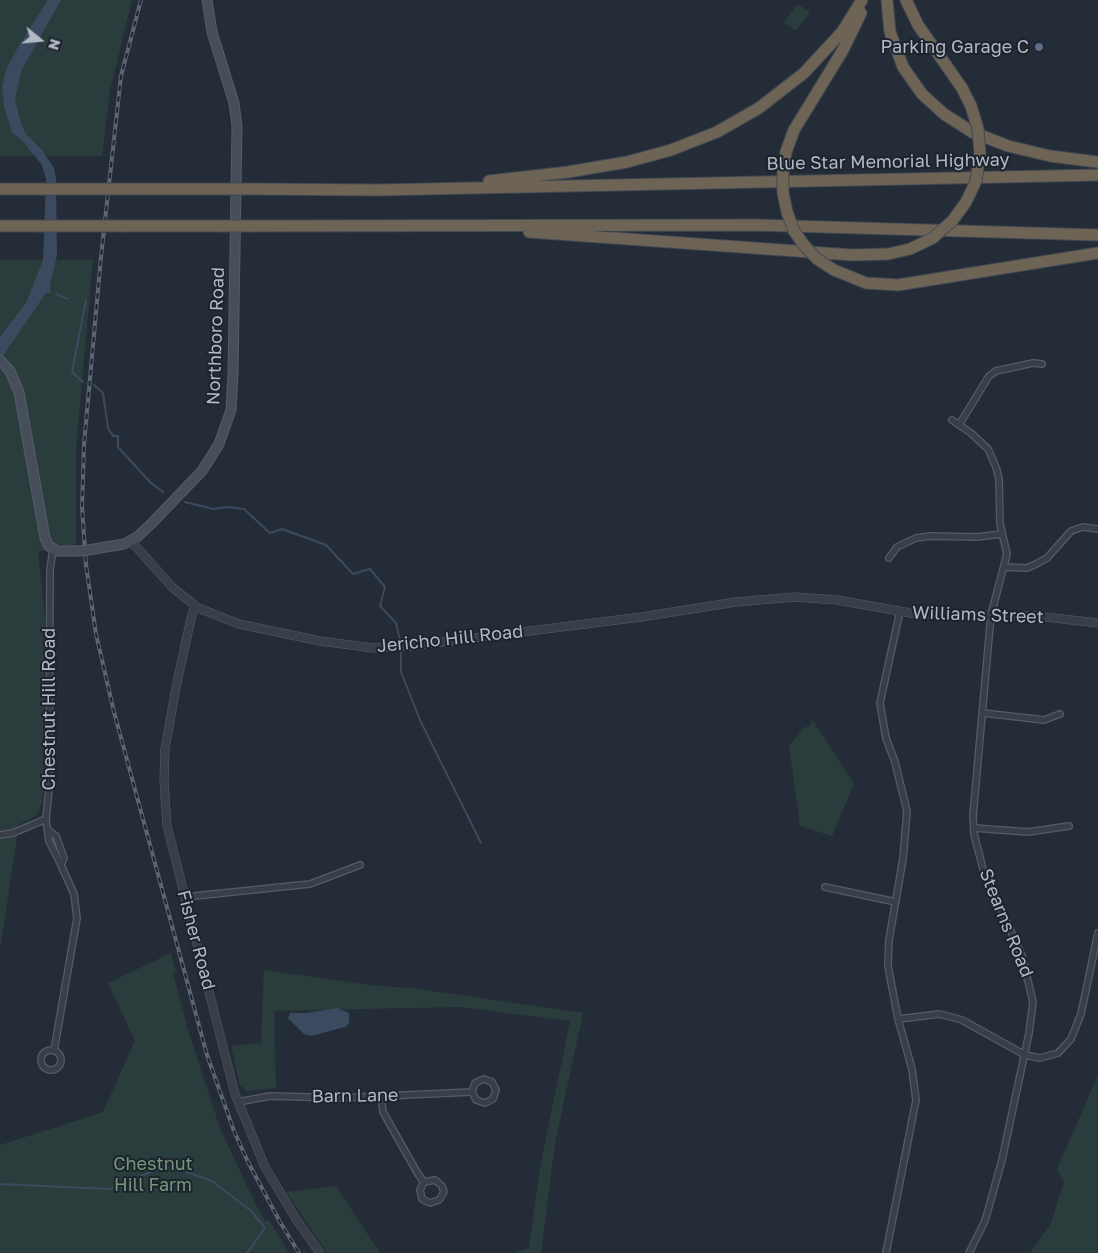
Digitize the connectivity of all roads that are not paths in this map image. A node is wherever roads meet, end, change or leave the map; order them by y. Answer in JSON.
{"nodes":[{"id":1,"x":207,"y":0,"type":"edge"},
{"id":2,"x":862,"y":0,"type":"edge"},
{"id":3,"x":866,"y":0,"type":"edge"},
{"id":4,"x":887,"y":0,"type":"edge"},
{"id":5,"x":906,"y":0,"type":"edge"},
{"id":6,"x":1098,"y":162,"type":"edge"},
{"id":7,"x":1098,"y":175,"type":"edge"},
{"id":8,"x":0,"y":189,"type":"edge"},
{"id":9,"x":377,"y":190,"type":"junction"},
{"id":10,"x":433,"y":225,"type":"junction"},
{"id":11,"x":0,"y":226,"type":"edge"},
{"id":12,"x":1098,"y":235,"type":"edge"},
{"id":13,"x":1098,"y":253,"type":"edge"},
{"id":14,"x":2,"y":361,"type":"edge"},
{"id":15,"x":1042,"y":364,"type":"dead end"},
{"id":16,"x":952,"y":420,"type":"dead end"},
{"id":17,"x":959,"y":425,"type":"junction"},
{"id":18,"x":1098,"y":529,"type":"edge"},
{"id":19,"x":1001,"y":534,"type":"junction"},
{"id":20,"x":130,"y":541,"type":"junction"},
{"id":21,"x":53,"y":549,"type":"junction"},
{"id":22,"x":889,"y":558,"type":"dead end"},
{"id":23,"x":1004,"y":566,"type":"junction"},
{"id":24,"x":770,"y":599,"type":"joint"},
{"id":25,"x":195,"y":606,"type":"junction"},
{"id":26,"x":900,"y":611,"type":"junction"},
{"id":27,"x":991,"y":616,"type":"junction"},
{"id":28,"x":1098,"y":623,"type":"edge"},
{"id":29,"x":983,"y":713,"type":"junction"},
{"id":30,"x":1060,"y":714,"type":"dead end"},
{"id":31,"x":46,"y":819,"type":"junction"},
{"id":32,"x":1069,"y":826,"type":"dead end"},
{"id":33,"x":974,"y":828,"type":"junction"},
{"id":34,"x":0,"y":835,"type":"edge"},
{"id":35,"x":360,"y":865,"type":"dead end"},
{"id":36,"x":826,"y":887,"type":"dead end"},
{"id":37,"x":185,"y":897,"type":"junction"},
{"id":38,"x":896,"y":902,"type":"junction"},
{"id":39,"x":1098,"y":934,"type":"edge"},
{"id":40,"x":898,"y":1019,"type":"junction"},
{"id":41,"x":54,"y":1050,"type":"dead end"},
{"id":42,"x":1024,"y":1055,"type":"junction"},
{"id":43,"x":472,"y":1092,"type":"junction"},
{"id":44,"x":381,"y":1096,"type":"junction"},
{"id":45,"x":238,"y":1102,"type":"junction"},
{"id":46,"x":424,"y":1182,"type":"junction"},
{"id":47,"x":320,"y":1253,"type":"edge"},
{"id":48,"x":886,"y":1253,"type":"edge"},
{"id":49,"x":969,"y":1253,"type":"edge"}],
"edges":[{"from":1,"to":20,"type":"main road","name":"Northboro Road"},
{"from":2,"to":9,"type":"highway"},
{"from":3,"to":13,"type":"highway","bridge":true},
{"from":4,"to":6,"type":"highway"},
{"from":5,"to":10,"type":"highway","bridge":true},
{"from":7,"to":9,"type":"highway","name":"Blue Star Memorial Highway"},
{"from":8,"to":9,"type":"highway","bridge":true},
{"from":10,"to":11,"type":"highway","bridge":true},
{"from":10,"to":12,"type":"highway"},
{"from":14,"to":21,"type":"main road"},
{"from":15,"to":17,"type":"street"},
{"from":16,"to":17,"type":"street","name":"Stearns Road"},
{"from":17,"to":19,"type":"street","name":"Stearns Road"},
{"from":18,"to":23,"type":"street"},
{"from":19,"to":22,"type":"street"},
{"from":19,"to":23,"type":"street","name":"Stearns Road"},
{"from":20,"to":21,"type":"main road","name":"Northboro Road"},
{"from":20,"to":25,"type":"street","name":"Jericho Hill Road"},
{"from":21,"to":31,"type":"street","name":"Chestnut Hill Road"},
{"from":23,"to":27,"type":"street","name":"Stearns Road"},
{"from":24,"to":25,"type":"street","name":"Jericho Hill Road"},
{"from":24,"to":26,"type":"street","name":"Williams Street"},
{"from":25,"to":37,"type":"street","name":"Fisher Road"},
{"from":26,"to":27,"type":"street","name":"Williams Street"},
{"from":26,"to":38,"type":"street"},
{"from":27,"to":28,"type":"street","name":"Williams Street"},
{"from":27,"to":29,"type":"street","name":"Stearns Road"},
{"from":29,"to":30,"type":"street"},
{"from":29,"to":33,"type":"street","name":"Stearns Road"},
{"from":31,"to":34,"type":"street"},
{"from":31,"to":41,"type":"street"},
{"from":32,"to":33,"type":"street"},
{"from":33,"to":42,"type":"street","name":"Stearns Road"},
{"from":35,"to":37,"type":"street"},
{"from":36,"to":38,"type":"street"},
{"from":37,"to":45,"type":"street","name":"Fisher Road"},
{"from":38,"to":40,"type":"street"},
{"from":39,"to":42,"type":"street"},
{"from":40,"to":42,"type":"street"},
{"from":40,"to":48,"type":"street"},
{"from":42,"to":49,"type":"street","name":"Stearns Road"},
{"from":43,"to":43,"type":"street","name":"Barn Lane"},
{"from":43,"to":44,"type":"street","name":"Barn Lane"},
{"from":44,"to":45,"type":"street","name":"Barn Lane"},
{"from":44,"to":46,"type":"street"},
{"from":45,"to":47,"type":"street","name":"Fisher Road"},
{"from":46,"to":46,"type":"street"}]}
